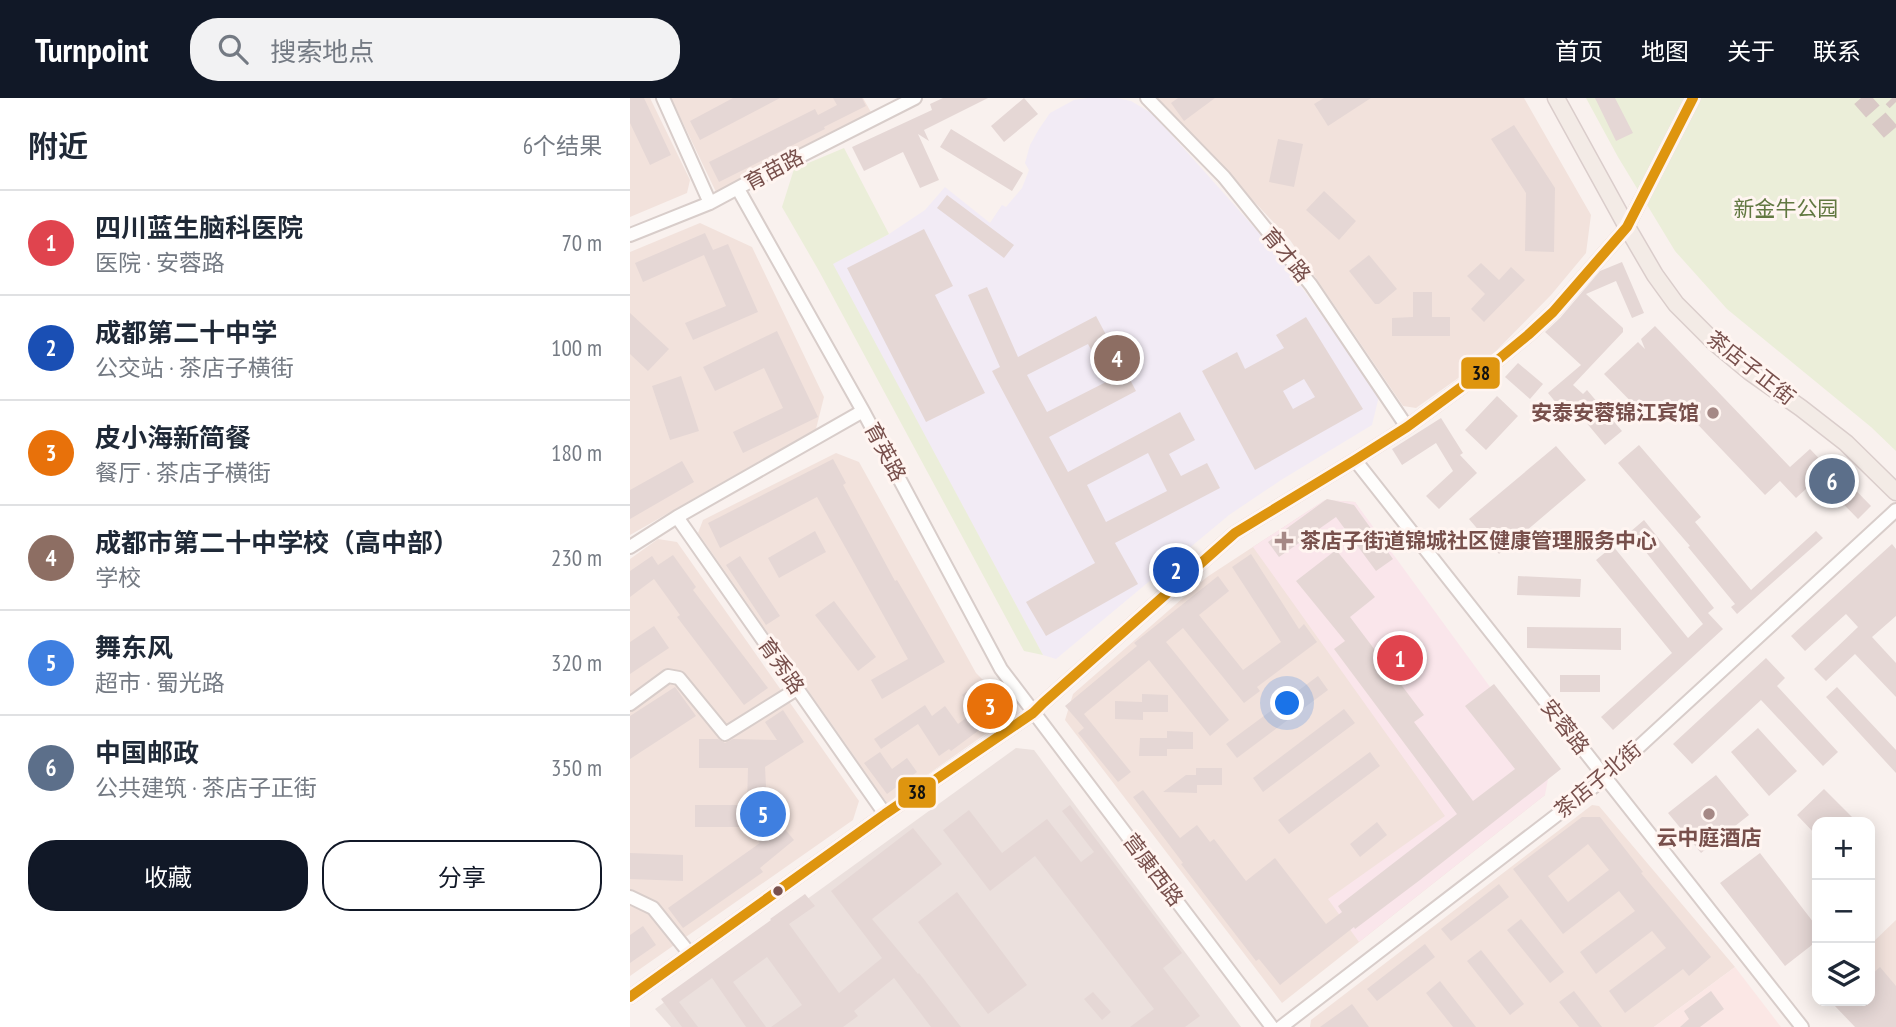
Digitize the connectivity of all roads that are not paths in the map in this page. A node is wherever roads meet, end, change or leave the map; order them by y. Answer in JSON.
{"nodes":[{"id":1,"x":663,"y":98,"type":"edge"},
{"id":2,"x":915,"y":98,"type":"edge"},
{"id":3,"x":1147,"y":98,"type":"edge"},
{"id":4,"x":1556,"y":98,"type":"edge"},
{"id":5,"x":1693,"y":98,"type":"edge"},
{"id":6,"x":738,"y":189,"type":"junction"},
{"id":7,"x":710,"y":203,"type":"junction"},
{"id":8,"x":1627,"y":227,"type":"junction"},
{"id":9,"x":630,"y":235,"type":"edge"},
{"id":10,"x":863,"y":411,"type":"junction"},
{"id":11,"x":1407,"y":427,"type":"junction"},
{"id":12,"x":1355,"y":460,"type":"junction"},
{"id":13,"x":1896,"y":492,"type":"edge"},
{"id":14,"x":1896,"y":510,"type":"edge"},
{"id":15,"x":677,"y":517,"type":"junction"},
{"id":16,"x":630,"y":547,"type":"edge"},
{"id":17,"x":797,"y":689,"type":"junction"},
{"id":18,"x":630,"y":704,"type":"edge"},
{"id":19,"x":1033,"y":713,"type":"junction"},
{"id":20,"x":1605,"y":778,"type":"junction"},
{"id":21,"x":885,"y":814,"type":"junction"},
{"id":22,"x":630,"y":897,"type":"edge"},
{"id":23,"x":690,"y":954,"type":"junction"},
{"id":24,"x":630,"y":998,"type":"edge"},
{"id":25,"x":1272,"y":1027,"type":"edge"},
{"id":26,"x":1281,"y":1027,"type":"edge"},
{"id":27,"x":1802,"y":1027,"type":"edge"}],
"edges":[{"from":1,"to":7,"type":"street"},
{"from":2,"to":6,"type":"street","name":"育苗路"},
{"from":3,"to":11,"type":"street","name":"育才路"},
{"from":4,"to":8,"type":"main road","name":"茶店子正街"},
{"from":5,"to":8,"type":"street"},
{"from":6,"to":7,"type":"street","name":"育苗路"},
{"from":6,"to":10,"type":"street","name":"育英路"},
{"from":7,"to":9,"type":"street","name":"育苗路"},
{"from":8,"to":11,"type":"street"},
{"from":8,"to":13,"type":"main road","name":"茶店子正街"},
{"from":10,"to":15,"type":"street"},
{"from":10,"to":19,"type":"street","name":"育英路"},
{"from":11,"to":12,"type":"street"},
{"from":12,"to":19,"type":"street"},
{"from":12,"to":20,"type":"street","name":"安蓉路"},
{"from":14,"to":20,"type":"street","name":"茶店子北街"},
{"from":15,"to":16,"type":"street"},
{"from":15,"to":17,"type":"street","name":"育秀路"},
{"from":17,"to":18,"type":"street"},
{"from":17,"to":21,"type":"street","name":"育秀路"},
{"from":19,"to":21,"type":"street"},
{"from":19,"to":25,"type":"street","name":"营康西路"},
{"from":20,"to":26,"type":"street","name":"茶店子北街"},
{"from":20,"to":27,"type":"street","name":"安蓉路"},
{"from":21,"to":23,"type":"street"},
{"from":22,"to":23,"type":"street"},
{"from":23,"to":24,"type":"street"}]}
